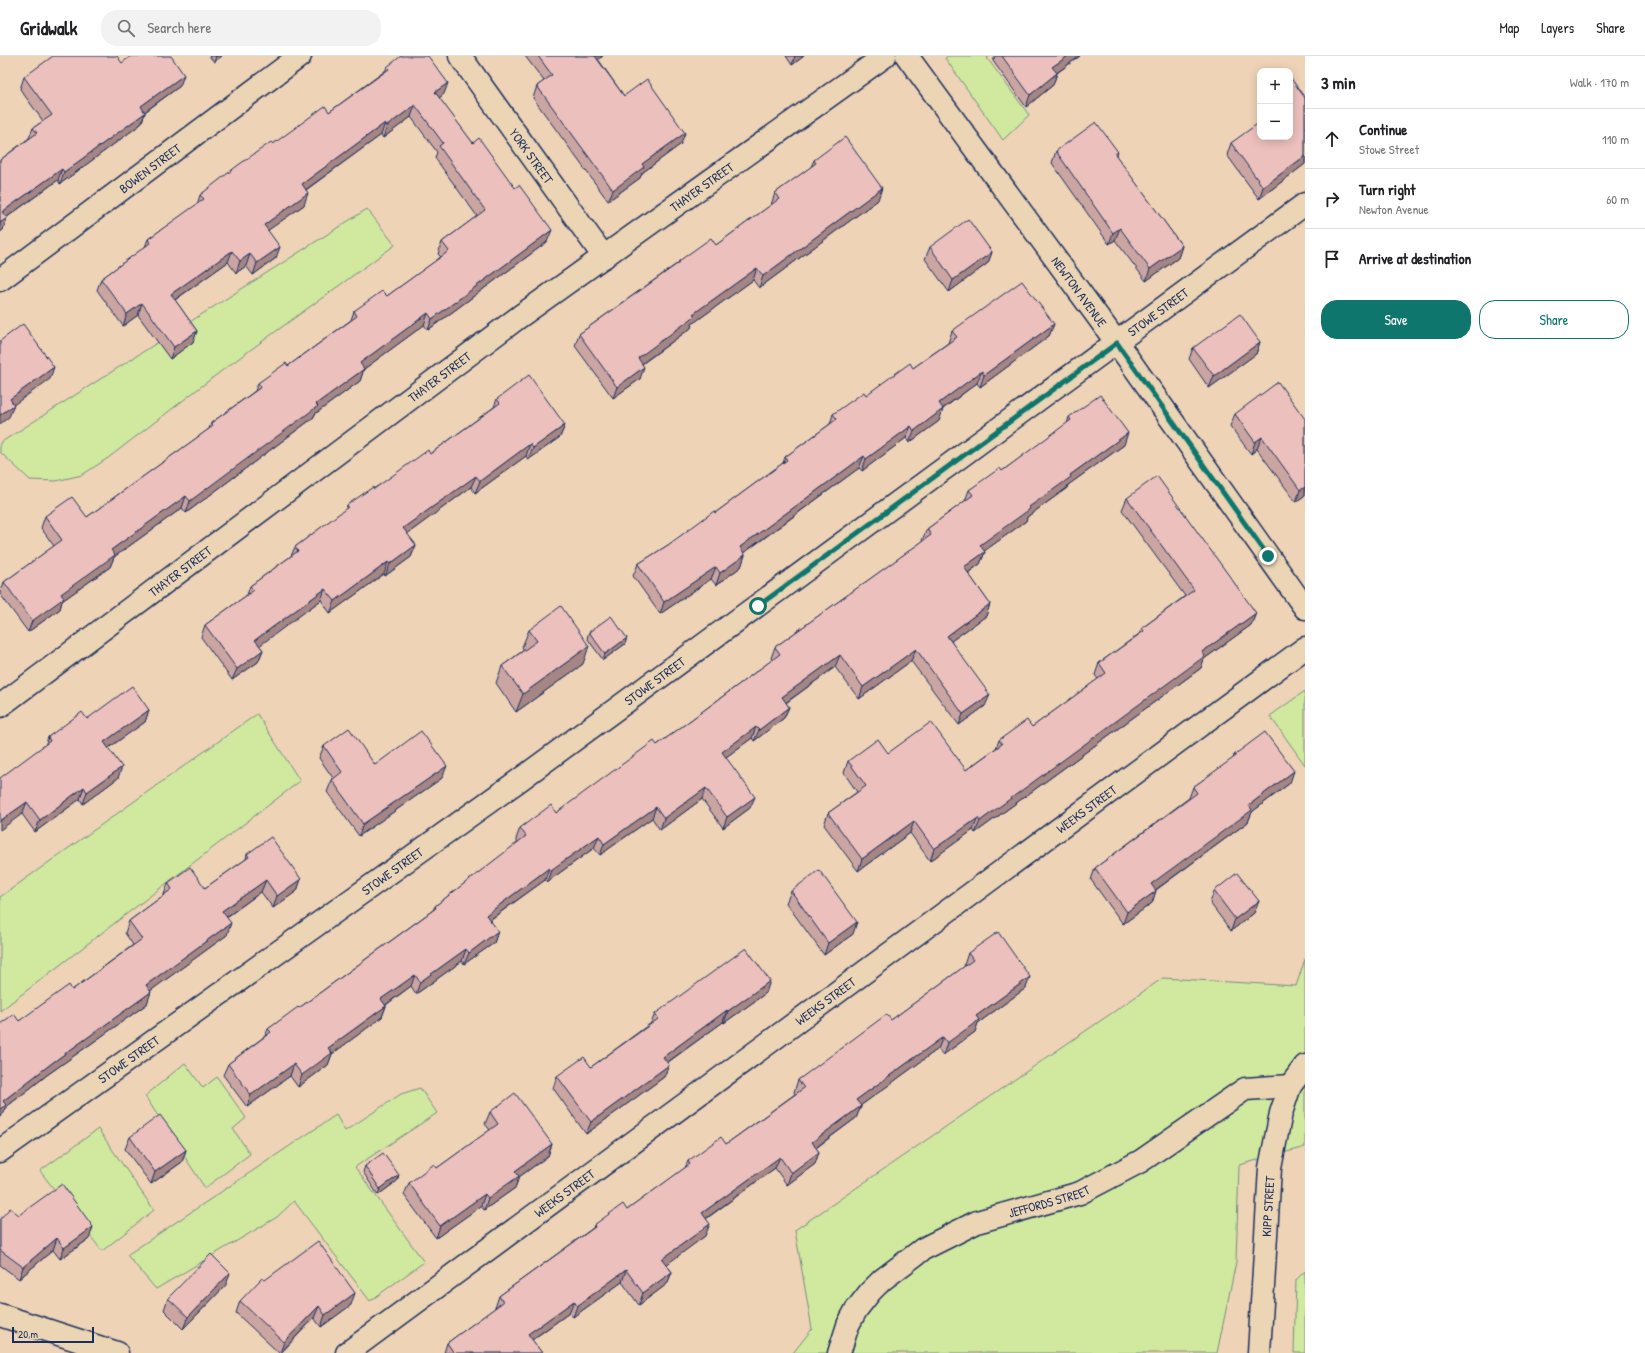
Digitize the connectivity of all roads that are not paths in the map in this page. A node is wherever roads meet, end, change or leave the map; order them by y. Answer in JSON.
{"nodes":[{"id":1,"x":300,"y":56,"type":"edge"},
{"id":2,"x":460,"y":56,"type":"edge"},
{"id":3,"x":885,"y":56,"type":"edge"},
{"id":4,"x":907,"y":56,"type":"edge"},
{"id":5,"x":1305,"y":204,"type":"edge"},
{"id":6,"x":604,"y":256,"type":"junction"},
{"id":7,"x":0,"y":280,"type":"edge"},
{"id":8,"x":1117,"y":343,"type":"junction"},
{"id":9,"x":1305,"y":608,"type":"edge"},
{"id":10,"x":1305,"y":648,"type":"edge"},
{"id":11,"x":0,"y":706,"type":"edge"},
{"id":12,"x":1305,"y":1066,"type":"edge"},
{"id":13,"x":1290,"y":1086,"type":"junction"},
{"id":14,"x":0,"y":1151,"type":"edge"},
{"id":15,"x":0,"y":1316,"type":"edge"},
{"id":16,"x":117,"y":1353,"type":"edge"},
{"id":17,"x":346,"y":1353,"type":"edge"},
{"id":18,"x":839,"y":1353,"type":"edge"},
{"id":19,"x":1259,"y":1353,"type":"edge"}],
"edges":[{"from":1,"to":7,"type":"street","name":"BOWEN STREET"},
{"from":2,"to":6,"type":"street","name":"YORK STREET"},
{"from":3,"to":6,"type":"street","name":"THAYER STREET"},
{"from":4,"to":8,"type":"street","name":"NEWTON AVENUE"},
{"from":5,"to":8,"type":"street","name":"STOWE STREET"},
{"from":6,"to":11,"type":"street","name":"THAYER STREET"},
{"from":8,"to":9,"type":"street","name":"NEWTON AVENUE"},
{"from":8,"to":14,"type":"street","name":"STOWE STREET"},
{"from":10,"to":17,"type":"street","name":"WEEKS STREET"},
{"from":12,"to":13,"type":"street","name":"KIPP STREET"},
{"from":13,"to":18,"type":"street","name":"JEFFORDS STREET"},
{"from":13,"to":19,"type":"street","name":"KIPP STREET"},
{"from":15,"to":16,"type":"street"}]}
